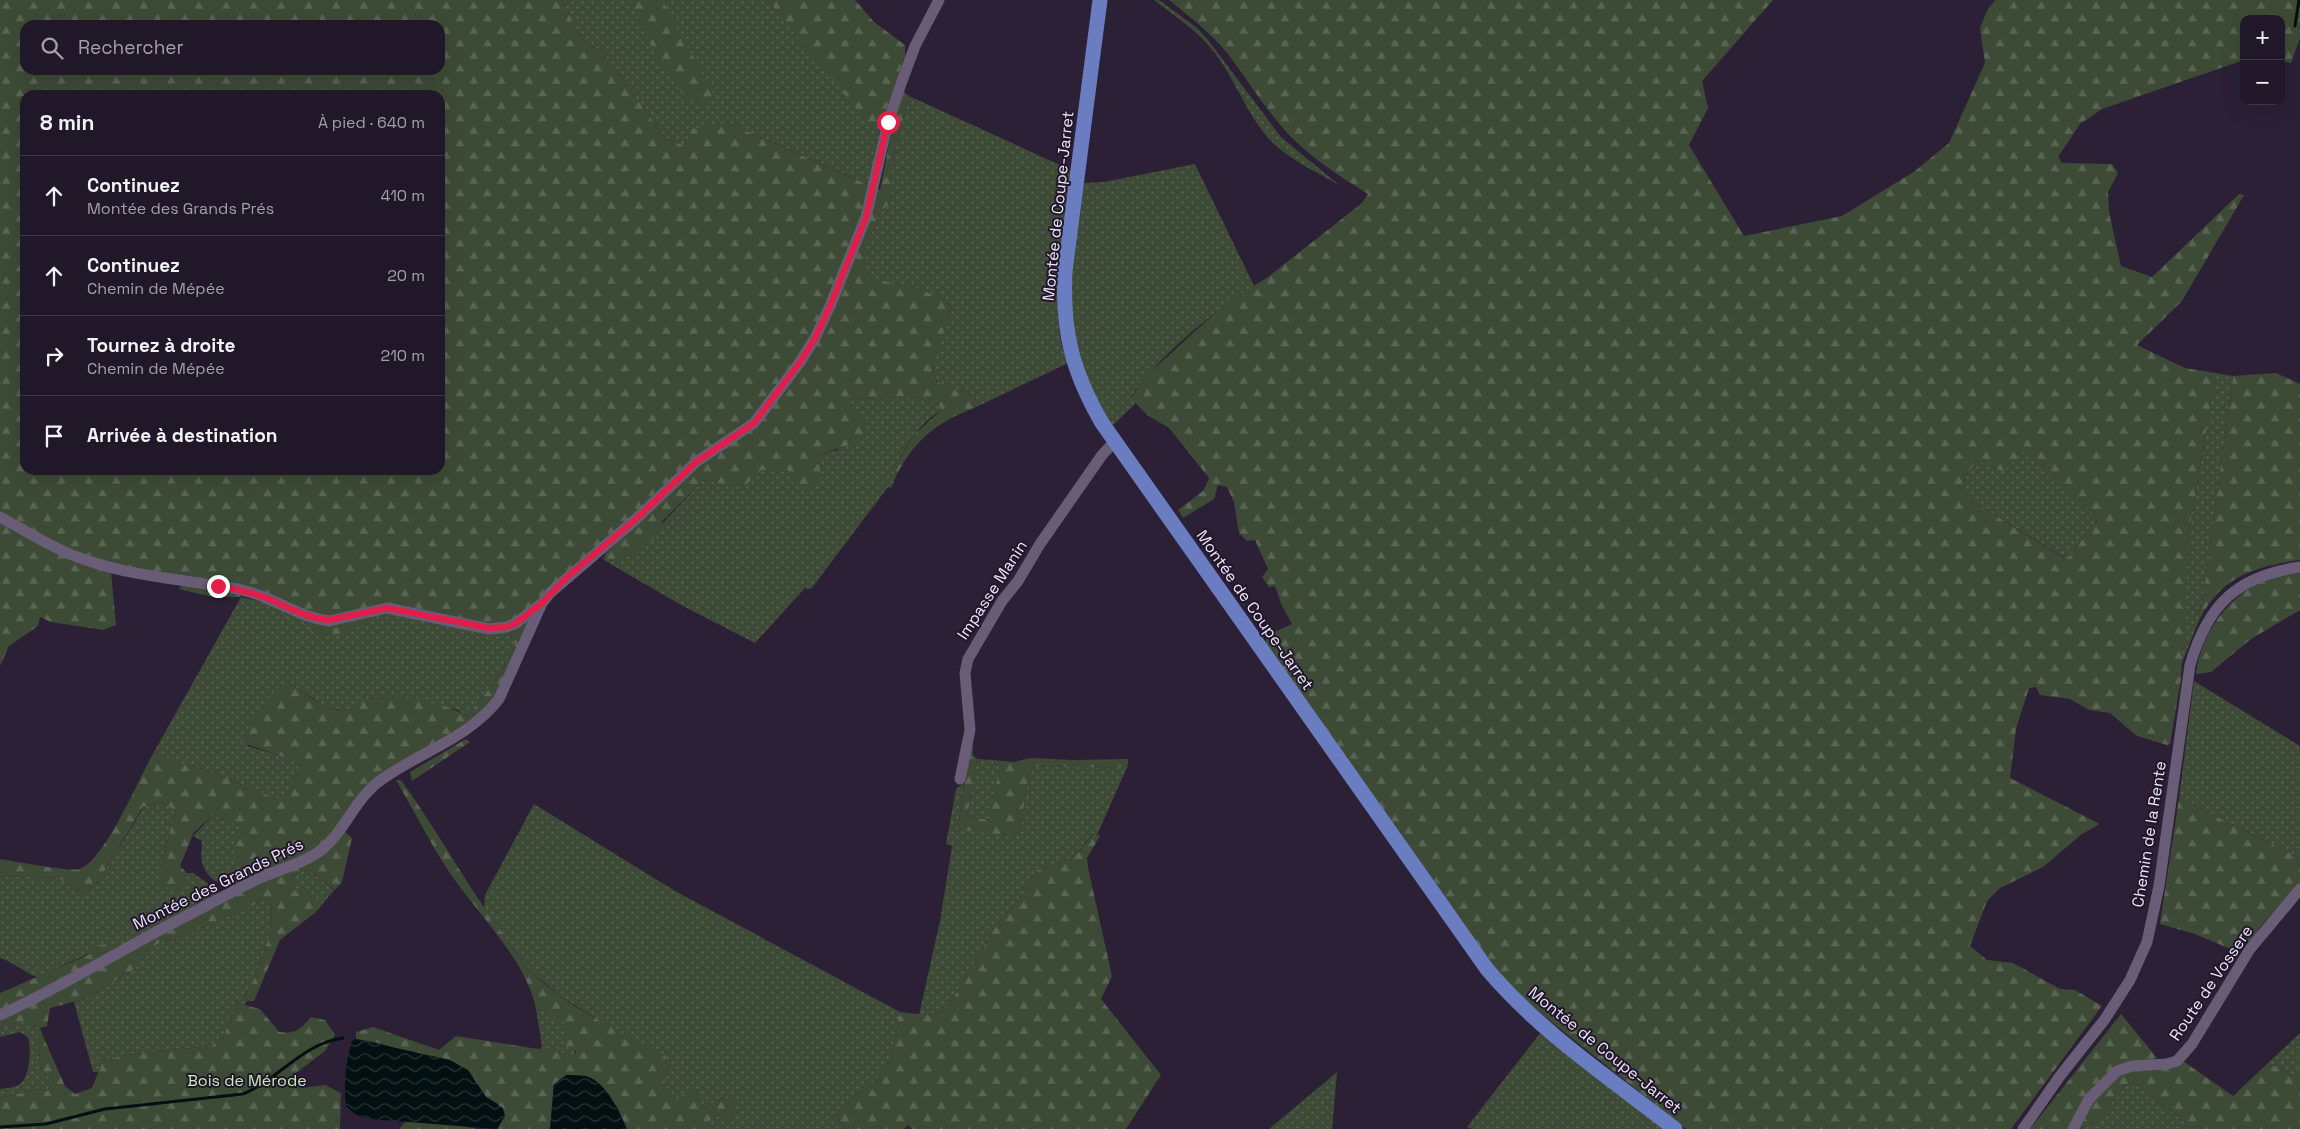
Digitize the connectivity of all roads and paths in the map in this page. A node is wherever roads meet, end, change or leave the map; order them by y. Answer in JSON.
{"nodes":[{"id":1,"x":939,"y":0,"type":"edge"},
{"id":2,"x":1100,"y":0,"type":"edge"},
{"id":3,"x":1115,"y":442,"type":"junction"},
{"id":4,"x":0,"y":517,"type":"edge"},
{"id":5,"x":2300,"y":567,"type":"edge"},
{"id":6,"x":542,"y":603,"type":"junction"},
{"id":7,"x":960,"y":779,"type":"dead end"},
{"id":8,"x":2300,"y":889,"type":"edge"},
{"id":9,"x":0,"y":1016,"type":"edge"},
{"id":10,"x":1675,"y":1129,"type":"edge"},
{"id":11,"x":2023,"y":1129,"type":"edge"},
{"id":12,"x":2073,"y":1129,"type":"edge"}],
"edges":[{"from":1,"to":6,"type":"street","name":"Montée des Grands Prés"},
{"from":2,"to":3,"type":"main road","name":"Montée de Coupe-Jarret"},
{"from":3,"to":7,"type":"street","name":"Impasse Manin"},
{"from":3,"to":10,"type":"main road","name":"Montée de Coupe-Jarret"},
{"from":4,"to":6,"type":"street"},
{"from":5,"to":11,"type":"street","name":"Chemin de la Rente"},
{"from":6,"to":9,"type":"street","name":"Montée des Grands Prés"},
{"from":8,"to":12,"type":"street","name":"Route de Vossere"}]}
